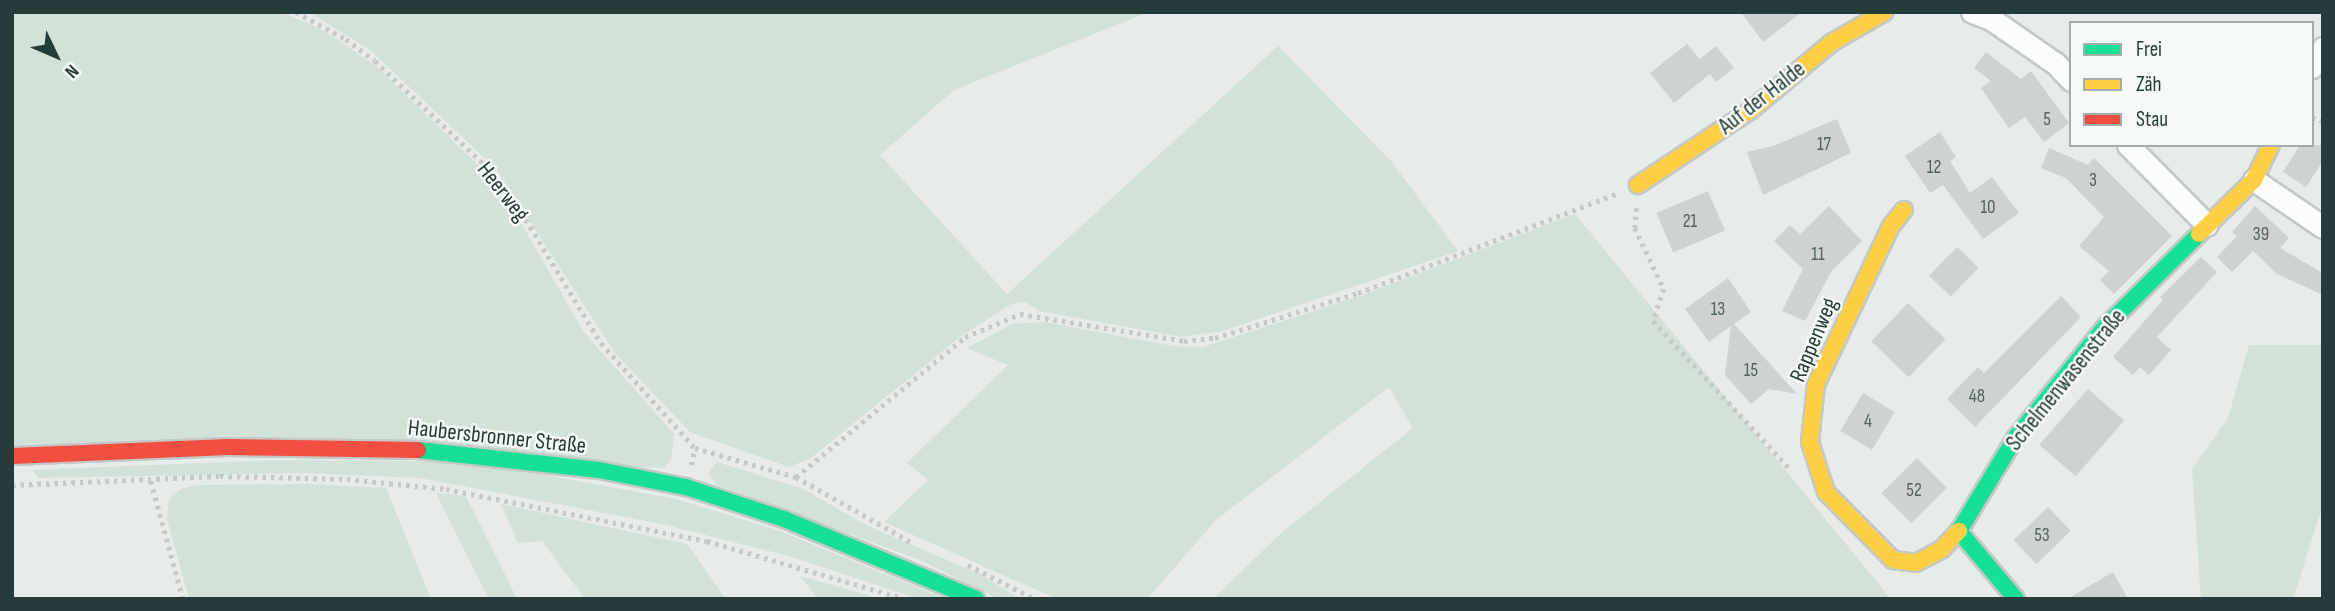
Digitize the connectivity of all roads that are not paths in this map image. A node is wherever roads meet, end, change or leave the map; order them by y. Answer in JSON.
{"nodes":[{"id":1,"x":1885,"y":12,"type":"edge"},
{"id":2,"x":1972,"y":12,"type":"edge"},
{"id":3,"x":2323,"y":48,"type":"edge"},
{"id":4,"x":2314,"y":64,"type":"edge"},
{"id":5,"x":2069,"y":78,"type":"edge"},
{"id":6,"x":2130,"y":147,"type":"edge"},
{"id":7,"x":2270,"y":147,"type":"edge"},
{"id":8,"x":2254,"y":180,"type":"junction"},
{"id":9,"x":1638,"y":185,"type":"road end"},
{"id":10,"x":1904,"y":210,"type":"dead end"},
{"id":11,"x":2207,"y":225,"type":"junction"},
{"id":12,"x":2323,"y":227,"type":"edge"},
{"id":13,"x":12,"y":456,"type":"edge"},
{"id":14,"x":1959,"y":531,"type":"junction"},
{"id":15,"x":976,"y":599,"type":"edge"},
{"id":16,"x":2016,"y":599,"type":"edge"}],
"edges":[{"from":1,"to":9,"type":"street","name":"Auf der Halde"},
{"from":2,"to":5,"type":"street"},
{"from":3,"to":4,"type":"street"},
{"from":6,"to":11,"type":"street"},
{"from":7,"to":8,"type":"street","name":"Schelmenwasenstraße"},
{"from":8,"to":11,"type":"street","name":"Schelmenwasenstraße"},
{"from":8,"to":12,"type":"street"},
{"from":10,"to":14,"type":"street","name":"Rappenweg"},
{"from":11,"to":14,"type":"street","name":"Schelmenwasenstraße"},
{"from":13,"to":15,"type":"street","name":"Haubersbronner Straße"},
{"from":14,"to":16,"type":"street"}]}
